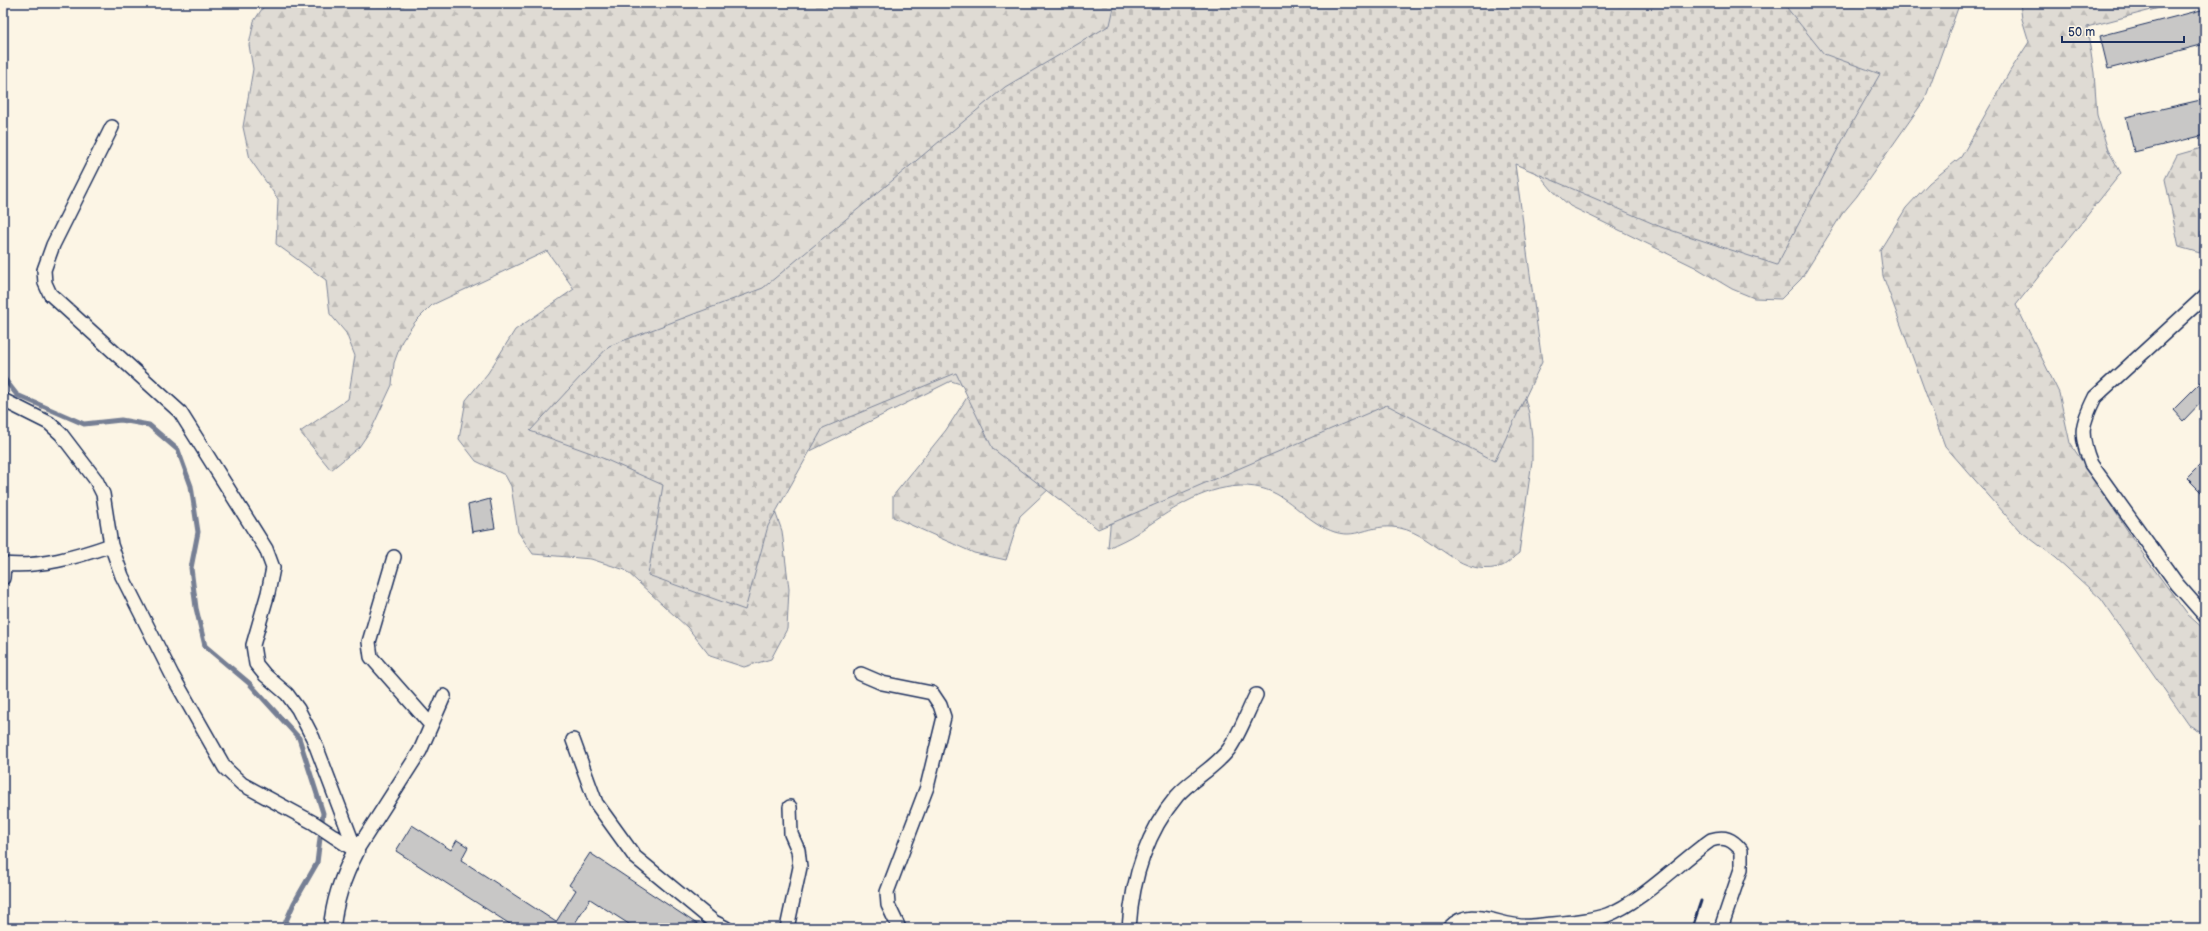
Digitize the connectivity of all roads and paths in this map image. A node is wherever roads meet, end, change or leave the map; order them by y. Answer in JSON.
{"nodes":[{"id":1,"x":112,"y":127,"type":"dead end"},
{"id":2,"x":2205,"y":296,"type":"edge"},
{"id":3,"x":3,"y":400,"type":"edge"},
{"id":4,"x":110,"y":545,"type":"junction"},
{"id":5,"x":394,"y":557,"type":"dead end"},
{"id":6,"x":4,"y":564,"type":"edge"},
{"id":7,"x":3,"y":578,"type":"edge"},
{"id":8,"x":2205,"y":616,"type":"edge"},
{"id":9,"x":861,"y":674,"type":"dead end"},
{"id":10,"x":1256,"y":695,"type":"dead end"},
{"id":11,"x":444,"y":696,"type":"dead end"},
{"id":12,"x":431,"y":725,"type":"junction"},
{"id":13,"x":573,"y":740,"type":"dead end"},
{"id":14,"x":790,"y":807,"type":"dead end"},
{"id":15,"x":356,"y":851,"type":"junction"},
{"id":16,"x":332,"y":928,"type":"edge"},
{"id":17,"x":726,"y":928,"type":"edge"},
{"id":18,"x":787,"y":928,"type":"edge"},
{"id":19,"x":899,"y":928,"type":"edge"},
{"id":20,"x":1129,"y":928,"type":"edge"},
{"id":21,"x":1449,"y":928,"type":"edge"},
{"id":22,"x":1721,"y":928,"type":"edge"}],
"edges":[{"from":1,"to":15,"type":"street"},
{"from":2,"to":8,"type":"street"},
{"from":3,"to":4,"type":"street"},
{"from":4,"to":6,"type":"street"},
{"from":4,"to":15,"type":"street"},
{"from":5,"to":12,"type":"street"},
{"from":6,"to":7,"type":"street"},
{"from":9,"to":19,"type":"street"},
{"from":10,"to":20,"type":"street"},
{"from":11,"to":12,"type":"street"},
{"from":12,"to":15,"type":"street"},
{"from":13,"to":17,"type":"street"},
{"from":14,"to":18,"type":"street"},
{"from":15,"to":16,"type":"street"},
{"from":21,"to":22,"type":"street"}]}
